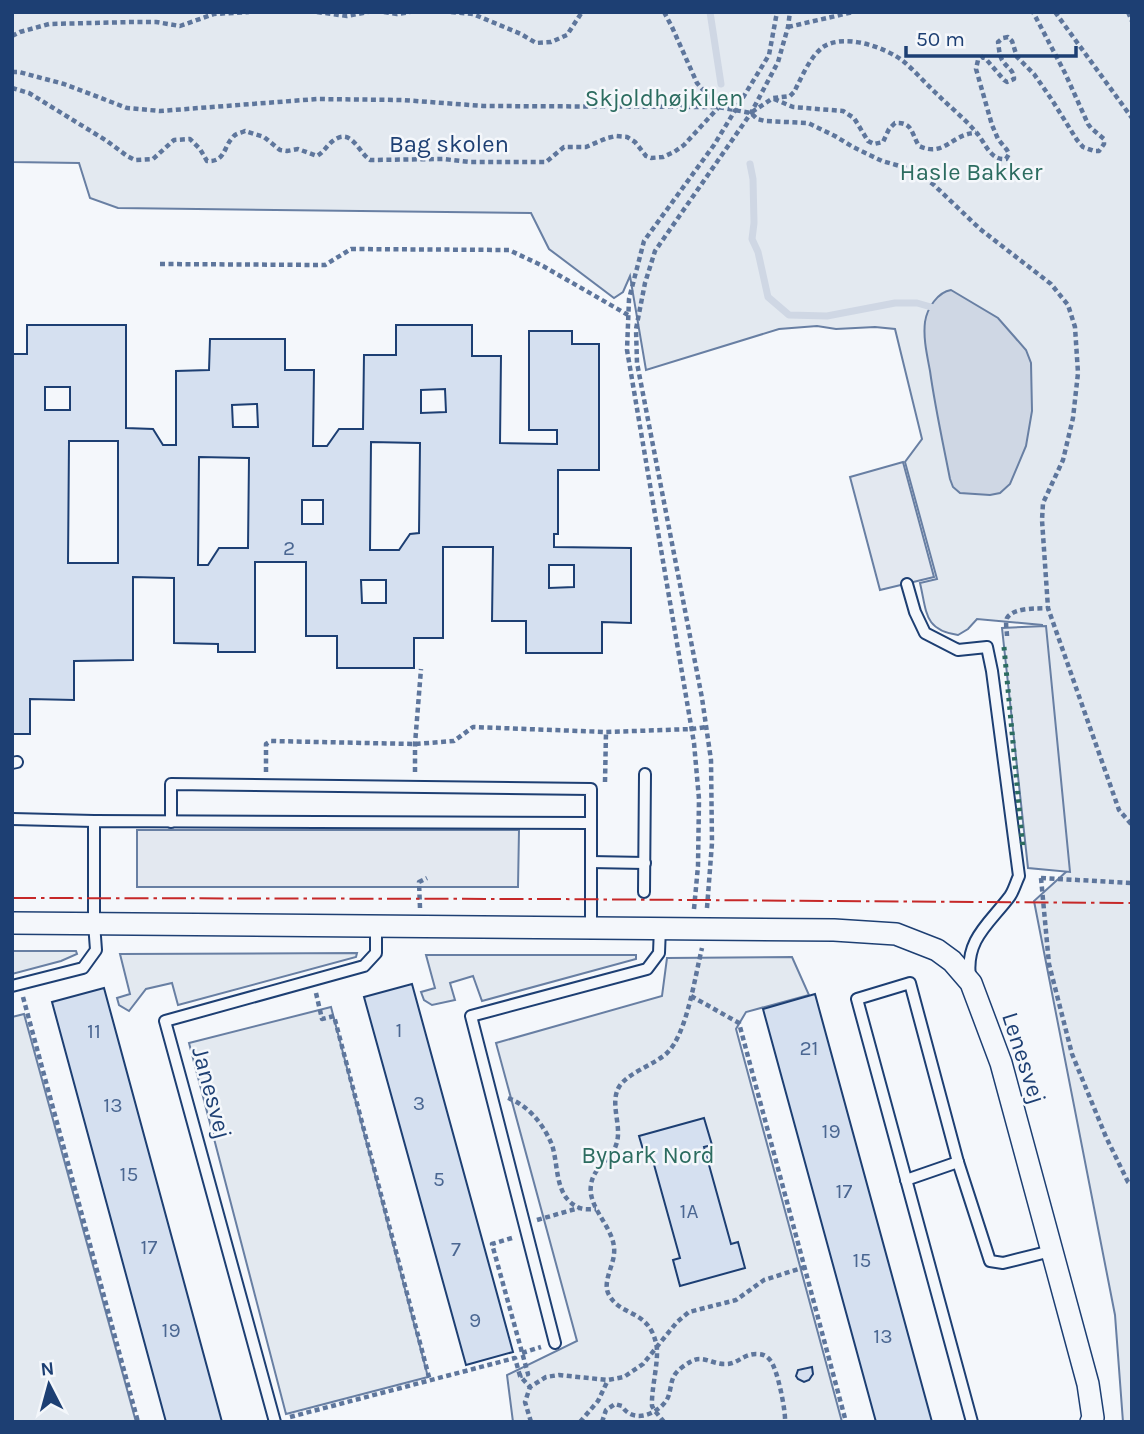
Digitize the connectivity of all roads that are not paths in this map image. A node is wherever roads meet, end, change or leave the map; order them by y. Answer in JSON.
{"nodes":[{"id":1,"x":907,"y":584,"type":"dead end"},
{"id":2,"x":645,"y":774,"type":"dead end"},
{"id":3,"x":12,"y":819,"type":"edge"},
{"id":4,"x":94,"y":821,"type":"junction"},
{"id":5,"x":171,"y":822,"type":"junction"},
{"id":6,"x":592,"y":823,"type":"junction"},
{"id":7,"x":591,"y":862,"type":"junction"},
{"id":8,"x":645,"y":863,"type":"junction"},
{"id":9,"x":644,"y":892,"type":"dead end"},
{"id":10,"x":12,"y":923,"type":"edge"},
{"id":11,"x":94,"y":923,"type":"junction"},
{"id":12,"x":376,"y":926,"type":"junction"},
{"id":13,"x":591,"y":927,"type":"junction"},
{"id":14,"x":660,"y":927,"type":"junction"},
{"id":15,"x":971,"y":983,"type":"junction"},
{"id":16,"x":12,"y":986,"type":"edge"},
{"id":17,"x":958,"y":1162,"type":"junction"},
{"id":18,"x":906,"y":1180,"type":"junction"},
{"id":19,"x":1051,"y":1251,"type":"junction"},
{"id":20,"x":555,"y":1343,"type":"dead end"},
{"id":21,"x":275,"y":1422,"type":"edge"},
{"id":22,"x":972,"y":1422,"type":"edge"},
{"id":23,"x":1091,"y":1422,"type":"edge"}],
"edges":[{"from":1,"to":15,"type":"lane"},
{"from":2,"to":8,"type":"lane"},
{"from":3,"to":4,"type":"lane"},
{"from":4,"to":5,"type":"lane"},
{"from":4,"to":11,"type":"lane"},
{"from":5,"to":6,"type":"lane"},
{"from":5,"to":6,"type":"lane"},
{"from":6,"to":7,"type":"lane"},
{"from":7,"to":8,"type":"lane"},
{"from":7,"to":13,"type":"lane"},
{"from":8,"to":9,"type":"lane"},
{"from":10,"to":11,"type":"street"},
{"from":11,"to":12,"type":"street"},
{"from":11,"to":16,"type":"lane"},
{"from":12,"to":13,"type":"street"},
{"from":12,"to":21,"type":"lane","name":"Janesvej"},
{"from":13,"to":14,"type":"street"},
{"from":14,"to":15,"type":"street","name":"Lenesvej"},
{"from":14,"to":20,"type":"lane"},
{"from":15,"to":19,"type":"street","name":"Lenesvej"},
{"from":17,"to":18,"type":"lane"},
{"from":17,"to":18,"type":"lane"},
{"from":17,"to":19,"type":"lane"},
{"from":18,"to":22,"type":"lane"},
{"from":19,"to":23,"type":"street","name":"Lenesvej"}]}
